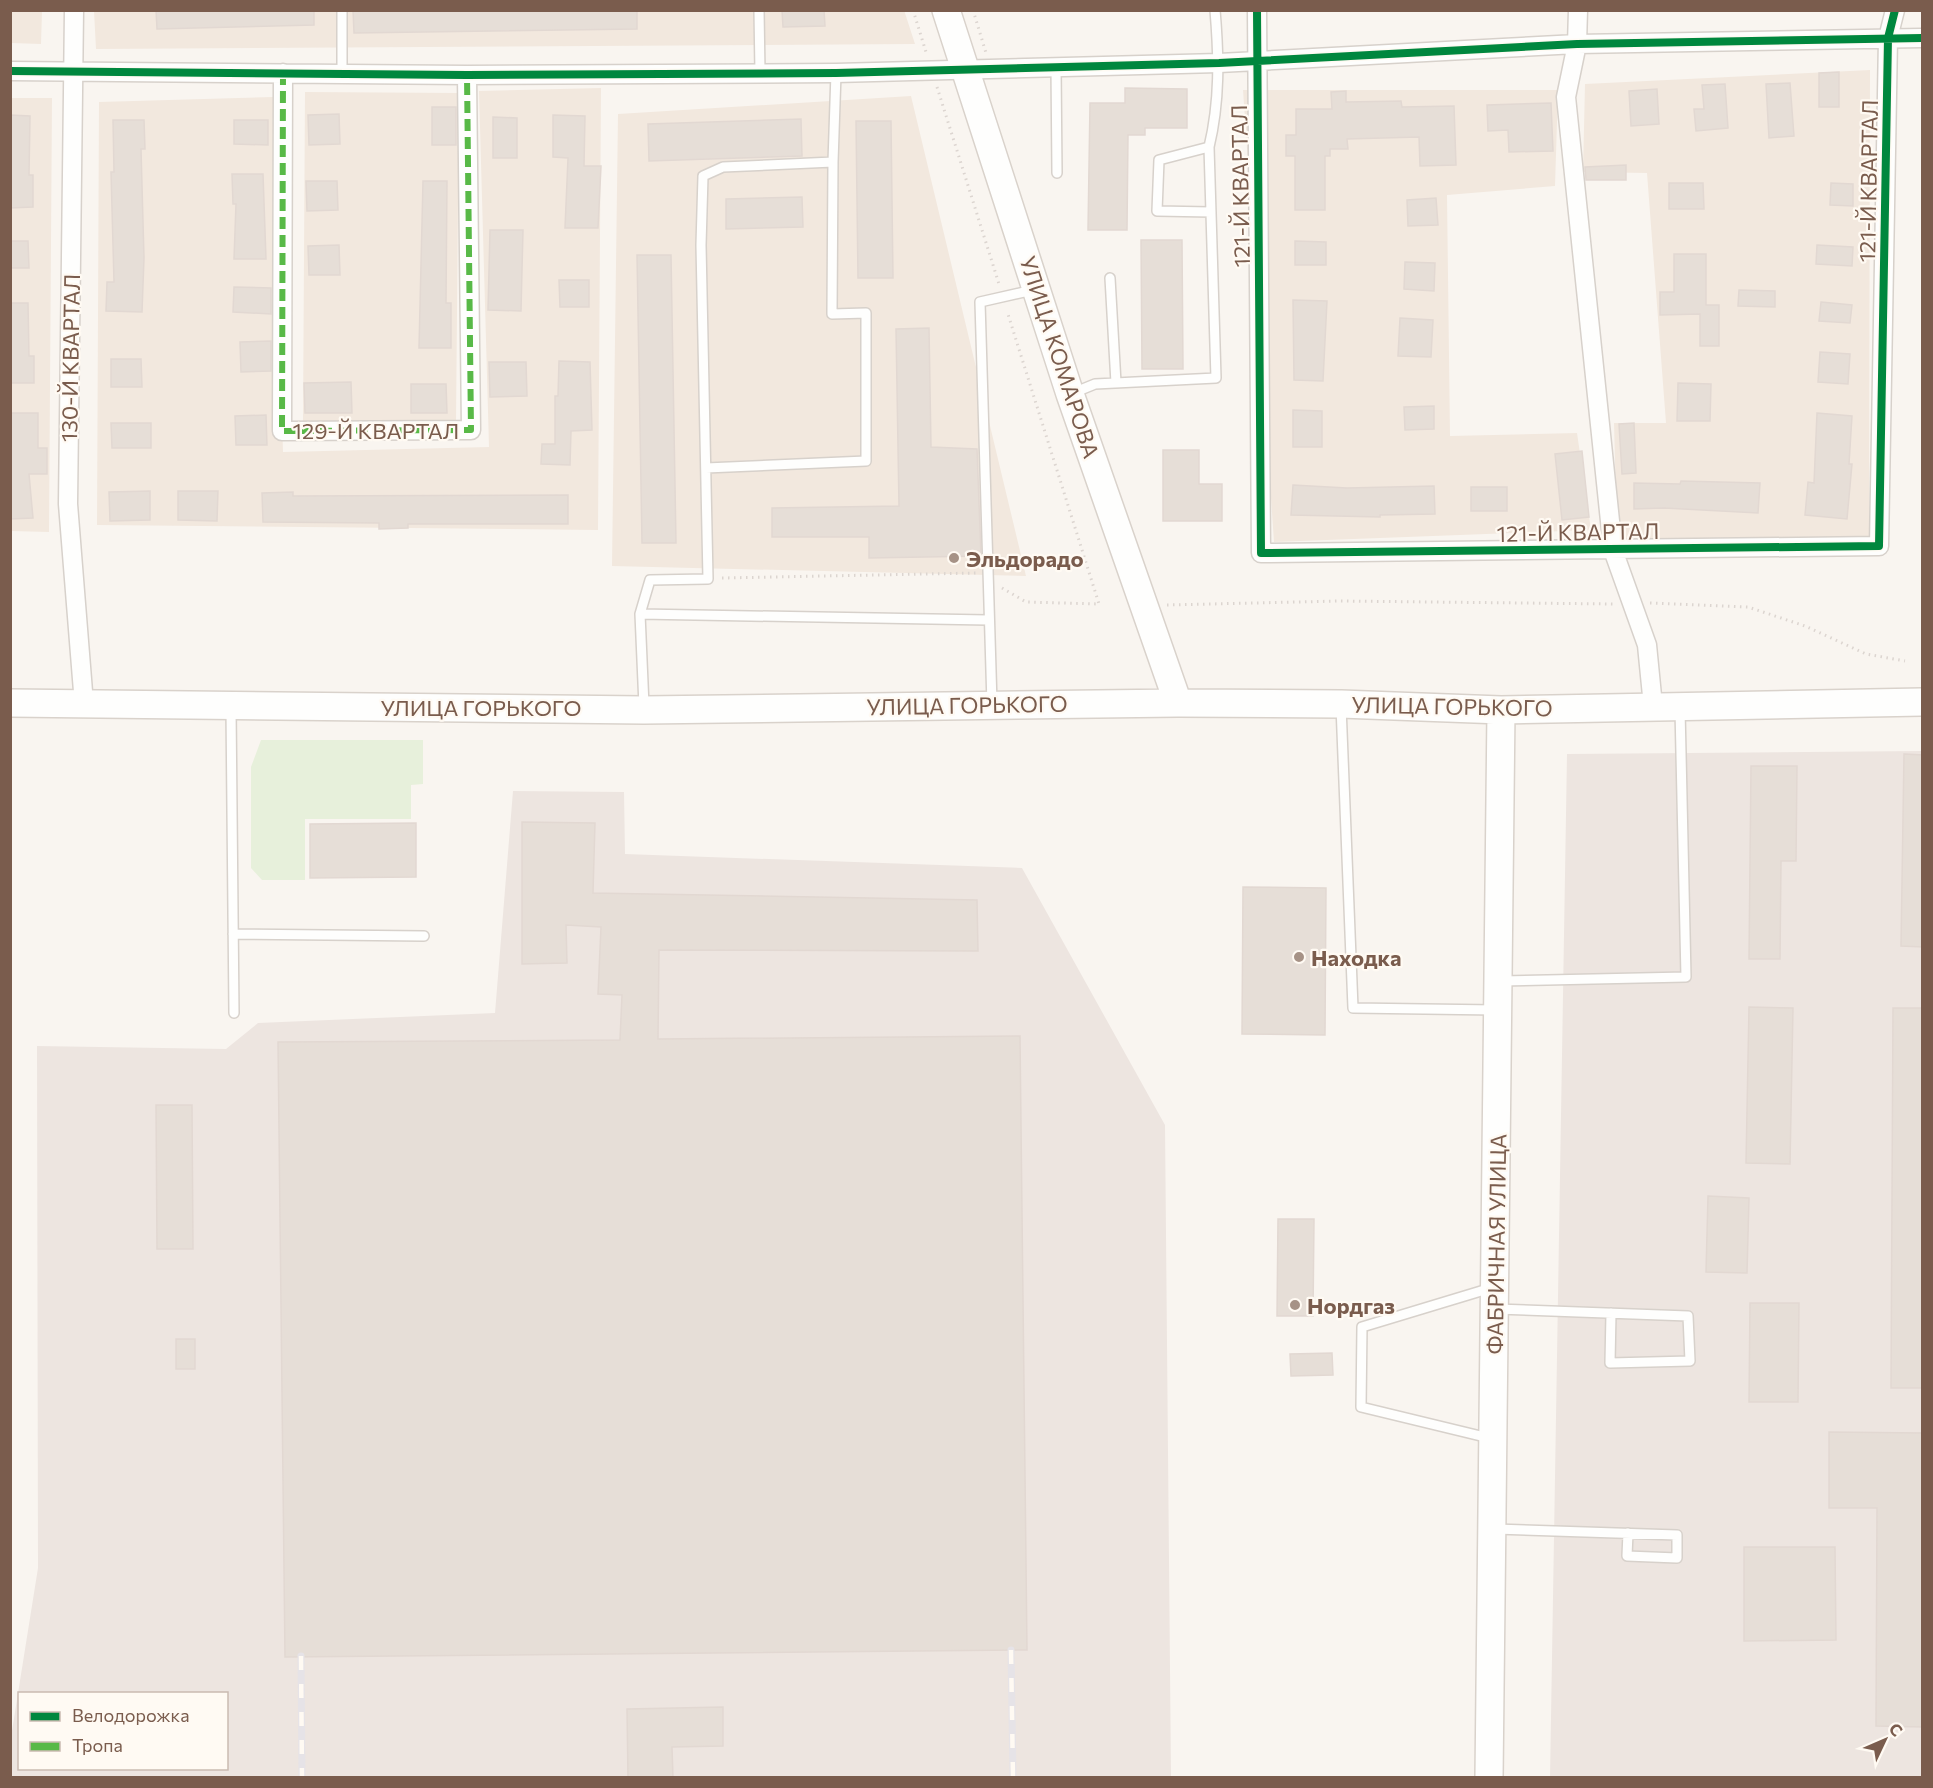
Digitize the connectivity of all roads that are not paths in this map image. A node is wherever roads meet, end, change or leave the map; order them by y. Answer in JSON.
{"nodes":[{"id":1,"x":74,"y":10,"type":"edge"},
{"id":2,"x":342,"y":10,"type":"edge"},
{"id":3,"x":759,"y":10,"type":"edge"},
{"id":4,"x":946,"y":10,"type":"edge"},
{"id":5,"x":1215,"y":10,"type":"edge"},
{"id":6,"x":1257,"y":10,"type":"edge"},
{"id":7,"x":1578,"y":10,"type":"edge"},
{"id":8,"x":1895,"y":10,"type":"edge"},
{"id":9,"x":1888,"y":38,"type":"junction"},
{"id":10,"x":1923,"y":38,"type":"edge"},
{"id":11,"x":1577,"y":44,"type":"junction"},
{"id":12,"x":1256,"y":61,"type":"junction"},
{"id":13,"x":1219,"y":63,"type":"junction"},
{"id":14,"x":1056,"y":67,"type":"junction"},
{"id":15,"x":74,"y":69,"type":"junction"},
{"id":16,"x":964,"y":70,"type":"junction"},
{"id":17,"x":10,"y":71,"type":"edge"},
{"id":18,"x":283,"y":73,"type":"junction"},
{"id":19,"x":760,"y":73,"type":"junction"},
{"id":20,"x":836,"y":73,"type":"junction"},
{"id":21,"x":342,"y":74,"type":"junction"},
{"id":22,"x":467,"y":75,"type":"junction"},
{"id":23,"x":1209,"y":147,"type":"junction"},
{"id":24,"x":833,"y":162,"type":"junction"},
{"id":25,"x":1057,"y":173,"type":"dead end"},
{"id":26,"x":1211,"y":212,"type":"junction"},
{"id":27,"x":1110,"y":278,"type":"dead end"},
{"id":28,"x":1038,"y":288,"type":"junction"},
{"id":29,"x":1116,"y":383,"type":"junction"},
{"id":30,"x":1070,"y":394,"type":"junction"},
{"id":31,"x":706,"y":468,"type":"junction"},
{"id":32,"x":1613,"y":550,"type":"junction"},
{"id":33,"x":640,"y":614,"type":"junction"},
{"id":34,"x":988,"y":620,"type":"junction"},
{"id":35,"x":1923,"y":702,"type":"edge"},
{"id":36,"x":10,"y":703,"type":"edge"},
{"id":37,"x":1178,"y":703,"type":"junction"},
{"id":38,"x":84,"y":704,"type":"junction"},
{"id":39,"x":992,"y":704,"type":"junction"},
{"id":40,"x":1341,"y":704,"type":"junction"},
{"id":41,"x":231,"y":705,"type":"junction"},
{"id":42,"x":1653,"y":706,"type":"junction"},
{"id":43,"x":1680,"y":706,"type":"junction"},
{"id":44,"x":645,"y":710,"type":"junction"},
{"id":45,"x":1501,"y":710,"type":"junction"},
{"id":46,"x":233,"y":934,"type":"junction"},
{"id":47,"x":423,"y":936,"type":"dead end"},
{"id":48,"x":1498,"y":981,"type":"junction"},
{"id":49,"x":1498,"y":1010,"type":"junction"},
{"id":50,"x":234,"y":1013,"type":"dead end"},
{"id":51,"x":1496,"y":1298,"type":"junction"},
{"id":52,"x":1611,"y":1313,"type":"junction"},
{"id":53,"x":1494,"y":1439,"type":"junction"},
{"id":54,"x":1493,"y":1528,"type":"junction"},
{"id":55,"x":1628,"y":1533,"type":"junction"},
{"id":56,"x":1490,"y":1778,"type":"edge"}],
"edges":[{"from":1,"to":15,"type":"street","name":"130-Й КВАРТАЛ"},
{"from":2,"to":21,"type":"lane"},
{"from":3,"to":19,"type":"lane"},
{"from":4,"to":16,"type":"main road","name":"УЛИЦА КОМАРОВА"},
{"from":5,"to":13,"type":"lane"},
{"from":6,"to":12,"type":"street"},
{"from":7,"to":11,"type":"street","name":"121-Й КВАРТАЛ"},
{"from":8,"to":9,"type":"street"},
{"from":9,"to":10,"type":"street"},
{"from":9,"to":11,"type":"street"},
{"from":9,"to":32,"type":"street","name":"121-Й КВАРТАЛ"},
{"from":11,"to":12,"type":"street"},
{"from":11,"to":32,"type":"street","name":"121-Й КВАРТАЛ"},
{"from":12,"to":13,"type":"street"},
{"from":12,"to":32,"type":"street","name":"121-Й КВАРТАЛ"},
{"from":13,"to":14,"type":"street"},
{"from":13,"to":23,"type":"lane"},
{"from":14,"to":16,"type":"street"},
{"from":14,"to":25,"type":"lane"},
{"from":15,"to":17,"type":"street"},
{"from":15,"to":18,"type":"street"},
{"from":15,"to":38,"type":"street","name":"130-Й КВАРТАЛ"},
{"from":16,"to":20,"type":"street"},
{"from":16,"to":28,"type":"main road","name":"УЛИЦА КОМАРОВА"},
{"from":18,"to":21,"type":"street"},
{"from":18,"to":22,"type":"street","name":"129-Й КВАРТАЛ"},
{"from":19,"to":20,"type":"street"},
{"from":19,"to":22,"type":"street"},
{"from":20,"to":24,"type":"lane"},
{"from":21,"to":22,"type":"street"},
{"from":23,"to":26,"type":"lane"},
{"from":23,"to":26,"type":"lane"},
{"from":24,"to":31,"type":"lane"},
{"from":24,"to":31,"type":"lane"},
{"from":26,"to":29,"type":"lane"},
{"from":27,"to":29,"type":"lane"},
{"from":28,"to":30,"type":"main road","name":"УЛИЦА КОМАРОВА"},
{"from":28,"to":34,"type":"lane"},
{"from":29,"to":30,"type":"lane"},
{"from":30,"to":37,"type":"main road","name":"УЛИЦА КОМАРОВА"},
{"from":31,"to":33,"type":"lane"},
{"from":32,"to":42,"type":"street"},
{"from":33,"to":34,"type":"lane"},
{"from":33,"to":44,"type":"lane"},
{"from":34,"to":39,"type":"lane"},
{"from":35,"to":43,"type":"main road","name":"УЛИЦА ГОРЬКОГО"},
{"from":36,"to":38,"type":"main road","name":"УЛИЦА ГОРЬКОГО"},
{"from":37,"to":39,"type":"main road","name":"УЛИЦА ГОРЬКОГО"},
{"from":37,"to":40,"type":"main road","name":"УЛИЦА ГОРЬКОГО"},
{"from":38,"to":41,"type":"main road","name":"УЛИЦА ГОРЬКОГО"},
{"from":39,"to":44,"type":"main road","name":"УЛИЦА ГОРЬКОГО"},
{"from":40,"to":45,"type":"main road","name":"УЛИЦА ГОРЬКОГО"},
{"from":40,"to":49,"type":"lane"},
{"from":41,"to":44,"type":"main road","name":"УЛИЦА ГОРЬКОГО"},
{"from":41,"to":46,"type":"lane"},
{"from":42,"to":43,"type":"main road","name":"УЛИЦА ГОРЬКОГО"},
{"from":42,"to":45,"type":"main road","name":"УЛИЦА ГОРЬКОГО"},
{"from":43,"to":48,"type":"lane"},
{"from":45,"to":48,"type":"main road","name":"ФАБРИЧНАЯ УЛИЦА"},
{"from":46,"to":47,"type":"lane"},
{"from":46,"to":50,"type":"lane"},
{"from":48,"to":49,"type":"main road","name":"ФАБРИЧНАЯ УЛИЦА"},
{"from":49,"to":51,"type":"main road","name":"ФАБРИЧНАЯ УЛИЦА"},
{"from":51,"to":52,"type":"lane"},
{"from":51,"to":53,"type":"main road","name":"ФАБРИЧНАЯ УЛИЦА"},
{"from":51,"to":53,"type":"lane"},
{"from":52,"to":52,"type":"lane"},
{"from":53,"to":54,"type":"main road","name":"ФАБРИЧНАЯ УЛИЦА"},
{"from":54,"to":55,"type":"lane"},
{"from":54,"to":56,"type":"main road","name":"ФАБРИЧНАЯ УЛИЦА"},
{"from":55,"to":55,"type":"lane"}]}
